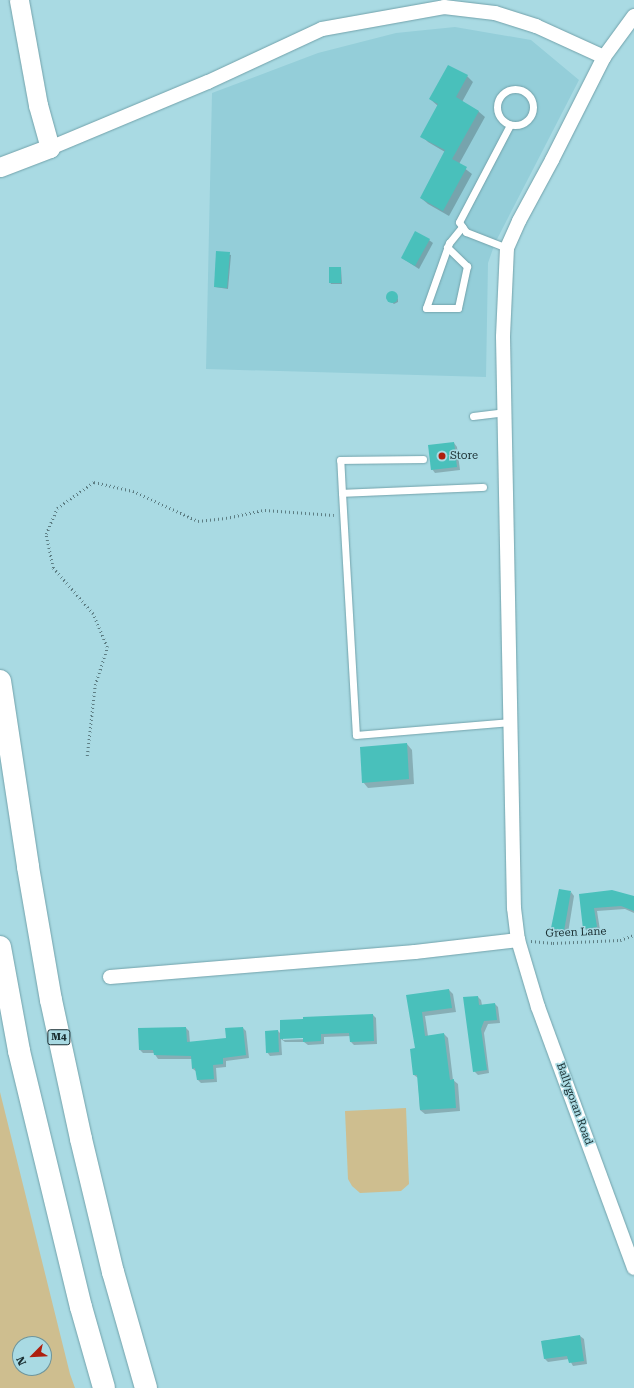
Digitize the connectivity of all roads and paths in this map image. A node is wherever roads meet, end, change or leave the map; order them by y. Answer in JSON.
{"nodes":[{"id":1,"x":19,"y":0,"type":"edge"},
{"id":2,"x":634,"y":16,"type":"edge"},
{"id":3,"x":604,"y":57,"type":"junction"},
{"id":4,"x":510,"y":125,"type":"junction"},
{"id":5,"x":50,"y":148,"type":"junction"},
{"id":6,"x":0,"y":167,"type":"edge"},
{"id":7,"x":462,"y":227,"type":"junction"},
{"id":8,"x":447,"y":247,"type":"junction"},
{"id":9,"x":507,"y":248,"type":"junction"},
{"id":10,"x":504,"y":412,"type":"junction"},
{"id":11,"x":473,"y":416,"type":"dead end"},
{"id":12,"x":423,"y":459,"type":"dead end"},
{"id":13,"x":483,"y":487,"type":"dead end"},
{"id":14,"x":342,"y":493,"type":"junction"},
{"id":15,"x":343,"y":516,"type":"junction"},
{"id":16,"x":0,"y":681,"type":"edge"},
{"id":17,"x":510,"y":722,"type":"junction"},
{"id":18,"x":87,"y":756,"type":"dead end"},
{"id":19,"x":634,"y":935,"type":"edge"},
{"id":20,"x":518,"y":940,"type":"junction"},
{"id":21,"x":0,"y":947,"type":"edge"},
{"id":22,"x":110,"y":977,"type":"dead end"},
{"id":23,"x":634,"y":1268,"type":"edge"},
{"id":24,"x":104,"y":1388,"type":"edge"},
{"id":25,"x":146,"y":1388,"type":"edge"}],
"edges":[{"from":1,"to":5,"type":"main road"},
{"from":2,"to":3,"type":"street"},
{"from":3,"to":5,"type":"street"},
{"from":3,"to":9,"type":"street"},
{"from":4,"to":4,"type":"lane"},
{"from":4,"to":7,"type":"lane"},
{"from":5,"to":6,"type":"main road"},
{"from":7,"to":8,"type":"lane"},
{"from":7,"to":9,"type":"lane"},
{"from":8,"to":8,"type":"lane"},
{"from":9,"to":10,"type":"street","name":"Ballygoran Road"},
{"from":10,"to":11,"type":"lane"},
{"from":10,"to":17,"type":"street","name":"Ballygoran Road"},
{"from":12,"to":14,"type":"lane"},
{"from":13,"to":14,"type":"lane"},
{"from":14,"to":15,"type":"lane"},
{"from":15,"to":17,"type":"lane"},
{"from":15,"to":18,"type":"path"},
{"from":16,"to":25,"type":"highway","number":"M4"},
{"from":17,"to":20,"type":"street","name":"Ballygoran Road"},
{"from":19,"to":20,"type":"path","name":"Green Lane"},
{"from":20,"to":22,"type":"street"},
{"from":20,"to":23,"type":"street","name":"Ballygoran Road"},
{"from":21,"to":24,"type":"highway"}]}
